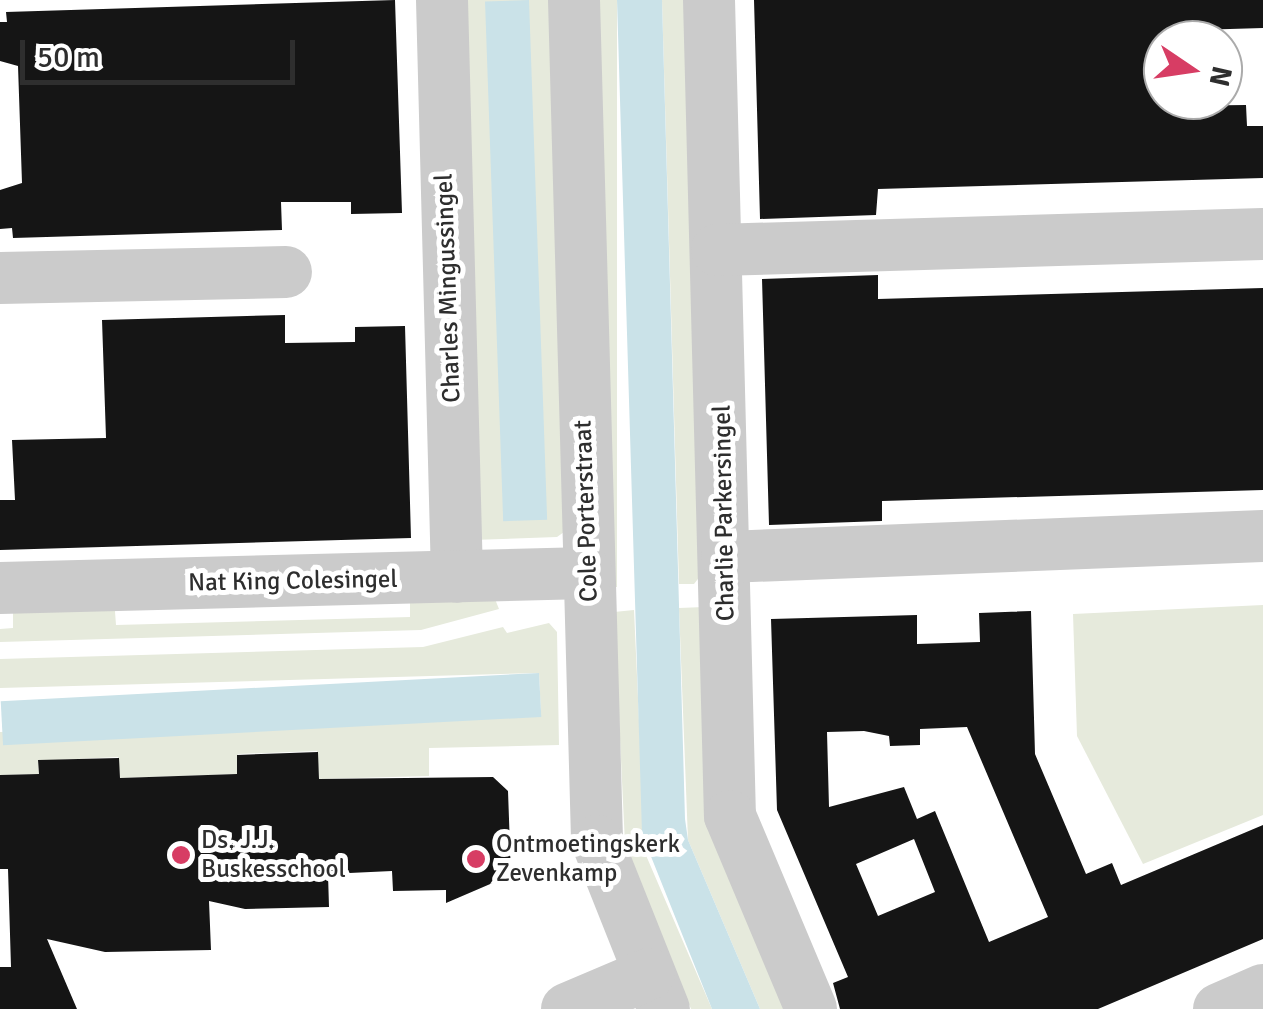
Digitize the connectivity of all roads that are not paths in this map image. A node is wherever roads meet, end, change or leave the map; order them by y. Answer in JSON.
{"nodes":[{"id":1,"x":442,"y":0,"type":"edge"},
{"id":2,"x":574,"y":0,"type":"edge"},
{"id":3,"x":709,"y":0,"type":"edge"},
{"id":4,"x":1263,"y":234,"type":"edge"},
{"id":5,"x":717,"y":250,"type":"junction"},
{"id":6,"x":286,"y":272,"type":"dead end"},
{"id":7,"x":0,"y":278,"type":"edge"},
{"id":8,"x":1263,"y":536,"type":"edge"},
{"id":9,"x":726,"y":557,"type":"junction"},
{"id":10,"x":586,"y":573,"type":"junction"},
{"id":11,"x":457,"y":576,"type":"junction"},
{"id":12,"x":0,"y":588,"type":"edge"},
{"id":13,"x":1263,"y":990,"type":"edge"},
{"id":14,"x":656,"y":992,"type":"edge"},
{"id":15,"x":566,"y":1009,"type":"edge"},
{"id":16,"x":811,"y":1009,"type":"edge"},
{"id":17,"x":1219,"y":1009,"type":"edge"}],
"edges":[{"from":1,"to":11,"type":"street","name":"Charles Mingussingel"},
{"from":2,"to":10,"type":"street","name":"Cole Porterstraat"},
{"from":3,"to":5,"type":"street","name":"Charlie Parkersingel"},
{"from":4,"to":5,"type":"street"},
{"from":5,"to":9,"type":"street","name":"Charlie Parkersingel"},
{"from":6,"to":7,"type":"street"},
{"from":8,"to":9,"type":"street"},
{"from":9,"to":16,"type":"street","name":"Charlie Parkersingel"},
{"from":10,"to":11,"type":"street","name":"Nat King Colesingel"},
{"from":10,"to":14,"type":"street","name":"Cole Porterstraat"},
{"from":11,"to":12,"type":"street","name":"Nat King Colesingel"},
{"from":13,"to":17,"type":"street"},
{"from":14,"to":15,"type":"street"}]}
